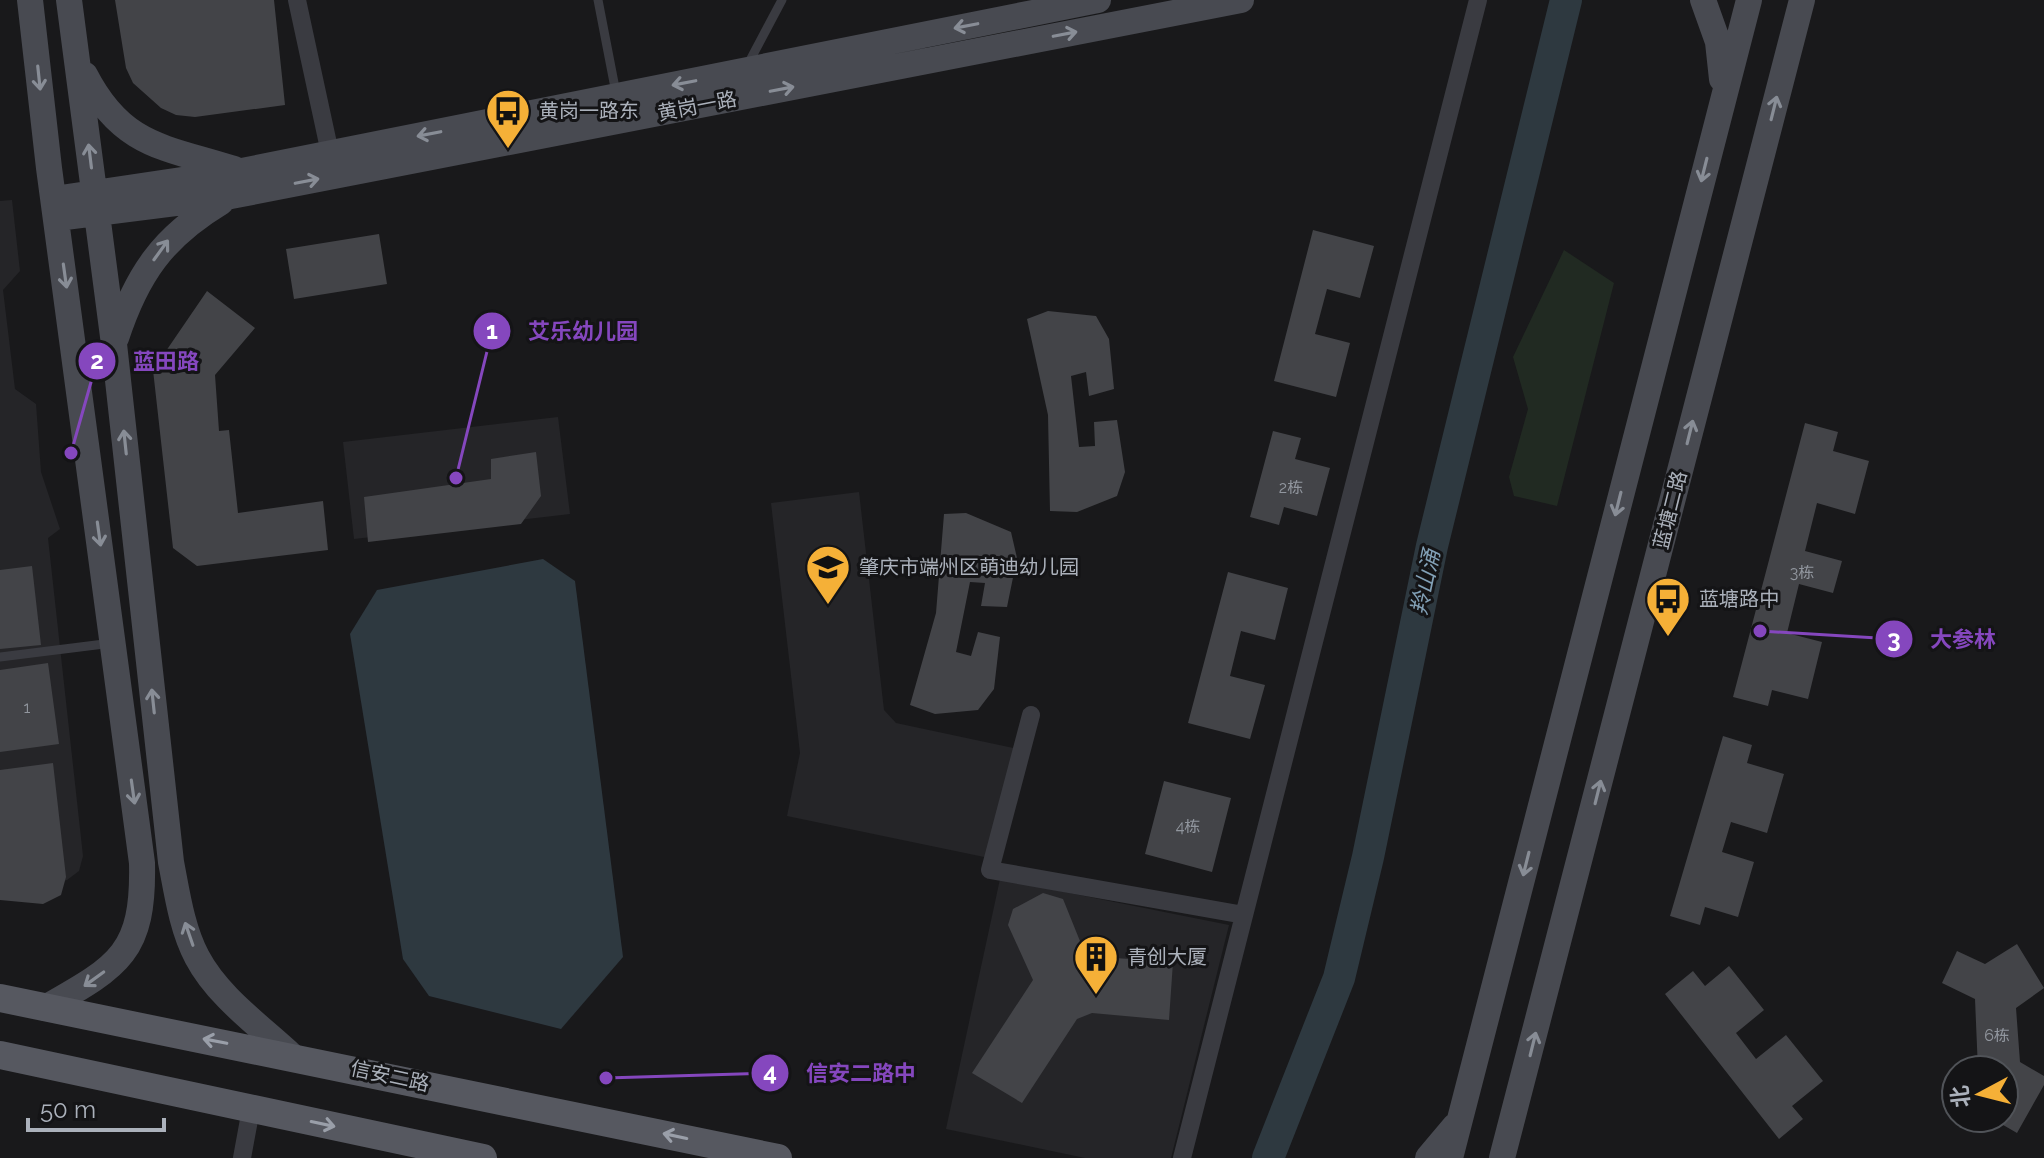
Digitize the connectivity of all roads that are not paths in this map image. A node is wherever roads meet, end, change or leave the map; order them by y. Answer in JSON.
{"nodes":[{"id":1,"x":30,"y":0,"type":"edge"},
{"id":2,"x":69,"y":0,"type":"edge"},
{"id":3,"x":598,"y":0,"type":"edge"},
{"id":4,"x":782,"y":0,"type":"edge"},
{"id":5,"x":1098,"y":0,"type":"edge"},
{"id":6,"x":1241,"y":0,"type":"edge"},
{"id":7,"x":1478,"y":0,"type":"edge"},
{"id":8,"x":1703,"y":0,"type":"edge"},
{"id":9,"x":1749,"y":0,"type":"edge"},
{"id":10,"x":1802,"y":0,"type":"edge"},
{"id":11,"x":299,"y":1,"type":"edge"},
{"id":12,"x":1014,"y":8,"type":"edge"},
{"id":13,"x":1022,"y":42,"type":"junction"},
{"id":14,"x":78,"y":62,"type":"junction"},
{"id":15,"x":744,"y":71,"type":"junction"},
{"id":16,"x":1723,"y":95,"type":"junction"},
{"id":17,"x":617,"y":96,"type":"junction"},
{"id":18,"x":330,"y":153,"type":"junction"},
{"id":19,"x":242,"y":171,"type":"junction"},
{"id":20,"x":231,"y":196,"type":"junction"},
{"id":21,"x":96,"y":203,"type":"junction"},
{"id":22,"x":55,"y":209,"type":"junction"},
{"id":23,"x":114,"y":344,"type":"junction"},
{"id":24,"x":113,"y":643,"type":"junction"},
{"id":25,"x":0,"y":657,"type":"edge"},
{"id":26,"x":1031,"y":715,"type":"dead end"},
{"id":27,"x":1244,"y":915,"type":"junction"},
{"id":28,"x":0,"y":998,"type":"edge"},
{"id":29,"x":45,"y":1008,"type":"junction"},
{"id":30,"x":0,"y":1055,"type":"edge"},
{"id":31,"x":292,"y":1056,"type":"junction"},
{"id":32,"x":251,"y":1109,"type":"junction"},
{"id":33,"x":1514,"y":1119,"type":"junction"},
{"id":34,"x":1460,"y":1120,"type":"junction"},
{"id":35,"x":242,"y":1158,"type":"edge"},
{"id":36,"x":483,"y":1158,"type":"edge"},
{"id":37,"x":778,"y":1158,"type":"edge"},
{"id":38,"x":1182,"y":1158,"type":"edge"},
{"id":39,"x":1428,"y":1158,"type":"edge"},
{"id":40,"x":1450,"y":1158,"type":"edge"},
{"id":41,"x":1502,"y":1158,"type":"edge"},
{"id":42,"x":1515,"y":1158,"type":"edge"}],
"edges":[{"from":1,"to":22,"type":"main road","one_way":true},
{"from":2,"to":14,"type":"main road"},
{"from":3,"to":17,"type":"lane"},
{"from":4,"to":15,"type":"lane"},
{"from":5,"to":12,"type":"main road","name":"黄岗一路"},
{"from":13,"to":6,"type":"main road","name":"黄岗一路","one_way":true},
{"from":7,"to":27,"type":"street"},
{"from":8,"to":16,"type":"main road"},
{"from":9,"to":16,"type":"main road"},
{"from":33,"to":10,"type":"main road","name":"蓝塘二路","one_way":true},
{"from":11,"to":18,"type":"street"},
{"from":12,"to":13,"type":"street"},
{"from":12,"to":15,"type":"main road","name":"黄岗一路","one_way":true},
{"from":20,"to":13,"type":"main road","name":"黄岗一路","one_way":true},
{"from":14,"to":19,"type":"main road"},
{"from":21,"to":14,"type":"main road","one_way":true},
{"from":15,"to":17,"type":"main road","name":"黄岗一路","one_way":true},
{"from":16,"to":34,"type":"main road","one_way":true},
{"from":17,"to":18,"type":"main road","name":"黄岗一路","one_way":true},
{"from":18,"to":19,"type":"main road","name":"黄岗一路"},
{"from":19,"to":21,"type":"main road","name":"黄岗一路"},
{"from":20,"to":21,"type":"main road","name":"黄岗一路"},
{"from":23,"to":20,"type":"main road","one_way":true},
{"from":21,"to":22,"type":"main road","name":"黄岗一路"},
{"from":21,"to":23,"type":"main road"},
{"from":22,"to":24,"type":"main road","one_way":true},
{"from":31,"to":23,"type":"main road","one_way":true},
{"from":24,"to":25,"type":"lane"},
{"from":24,"to":29,"type":"main road","one_way":true},
{"from":26,"to":27,"type":"street"},
{"from":27,"to":38,"type":"street"},
{"from":28,"to":29,"type":"main road","name":"信安二路"},
{"from":31,"to":29,"type":"main road","name":"信安二路","one_way":true},
{"from":30,"to":32,"type":"main road"},
{"from":37,"to":31,"type":"main road","name":"信安二路","one_way":true},
{"from":32,"to":35,"type":"street"},
{"from":32,"to":36,"type":"main road","one_way":true},
{"from":33,"to":41,"type":"main road","name":"蓝塘二路"},
{"from":33,"to":42,"type":"main road"},
{"from":34,"to":39,"type":"main road"},
{"from":34,"to":40,"type":"main road"}]}
